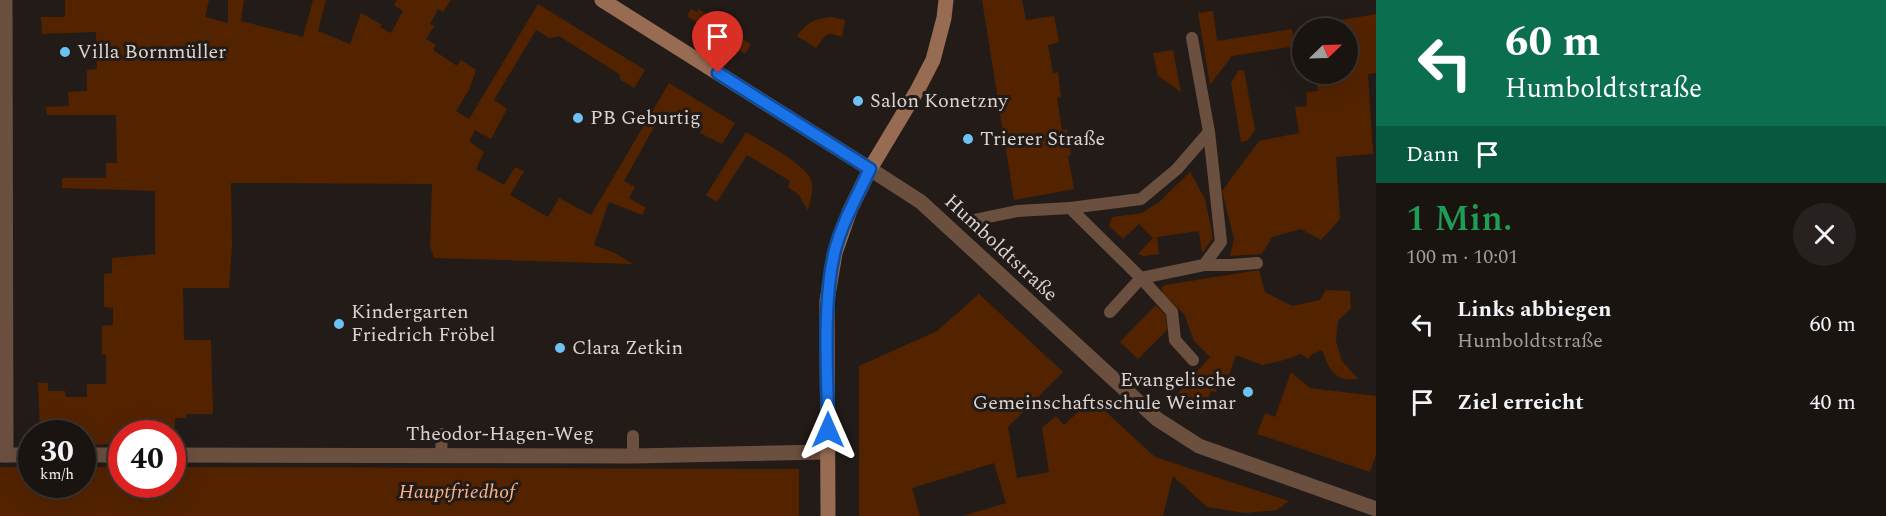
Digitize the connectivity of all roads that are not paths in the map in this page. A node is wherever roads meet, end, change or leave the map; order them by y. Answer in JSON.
{"nodes":[{"id":1,"x":5,"y":0,"type":"edge"},
{"id":2,"x":602,"y":0,"type":"edge"},
{"id":3,"x":946,"y":0,"type":"edge"},
{"id":4,"x":1192,"y":38,"type":"dead end"},
{"id":5,"x":1209,"y":132,"type":"junction"},
{"id":6,"x":870,"y":169,"type":"junction"},
{"id":7,"x":1070,"y":208,"type":"junction"},
{"id":8,"x":969,"y":221,"type":"dead end"},
{"id":9,"x":1257,"y":263,"type":"dead end"},
{"id":10,"x":1204,"y":265,"type":"junction"},
{"id":11,"x":1141,"y":278,"type":"junction"},
{"id":12,"x":1110,"y":312,"type":"dead end"},
{"id":13,"x":1193,"y":360,"type":"dead end"},
{"id":14,"x":442,"y":434,"type":"dead end"},
{"id":15,"x":633,"y":436,"type":"dead end"},
{"id":16,"x":828,"y":452,"type":"junction"},
{"id":17,"x":3,"y":455,"type":"edge"},
{"id":18,"x":186,"y":455,"type":"edge"},
{"id":19,"x":441,"y":455,"type":"junction"},
{"id":20,"x":633,"y":456,"type":"junction"},
{"id":21,"x":1376,"y":509,"type":"edge"},
{"id":22,"x":828,"y":516,"type":"edge"}],
"edges":[{"from":1,"to":17,"type":"street"},
{"from":2,"to":6,"type":"street","name":"Humboldtstraße"},
{"from":3,"to":6,"type":"street"},
{"from":4,"to":5,"type":"lane"},
{"from":5,"to":7,"type":"lane"},
{"from":5,"to":10,"type":"lane"},
{"from":6,"to":16,"type":"street"},
{"from":6,"to":21,"type":"street","name":"Humboldtstraße"},
{"from":7,"to":8,"type":"lane"},
{"from":7,"to":11,"type":"lane"},
{"from":9,"to":10,"type":"lane"},
{"from":10,"to":11,"type":"lane"},
{"from":11,"to":12,"type":"lane"},
{"from":11,"to":13,"type":"lane"},
{"from":14,"to":19,"type":"lane"},
{"from":15,"to":20,"type":"lane"},
{"from":16,"to":20,"type":"street","name":"Theodor-Hagen-Weg"},
{"from":16,"to":22,"type":"street"},
{"from":18,"to":19,"type":"street","name":"Theodor-Hagen-Weg"},
{"from":19,"to":20,"type":"street","name":"Theodor-Hagen-Weg"}]}
